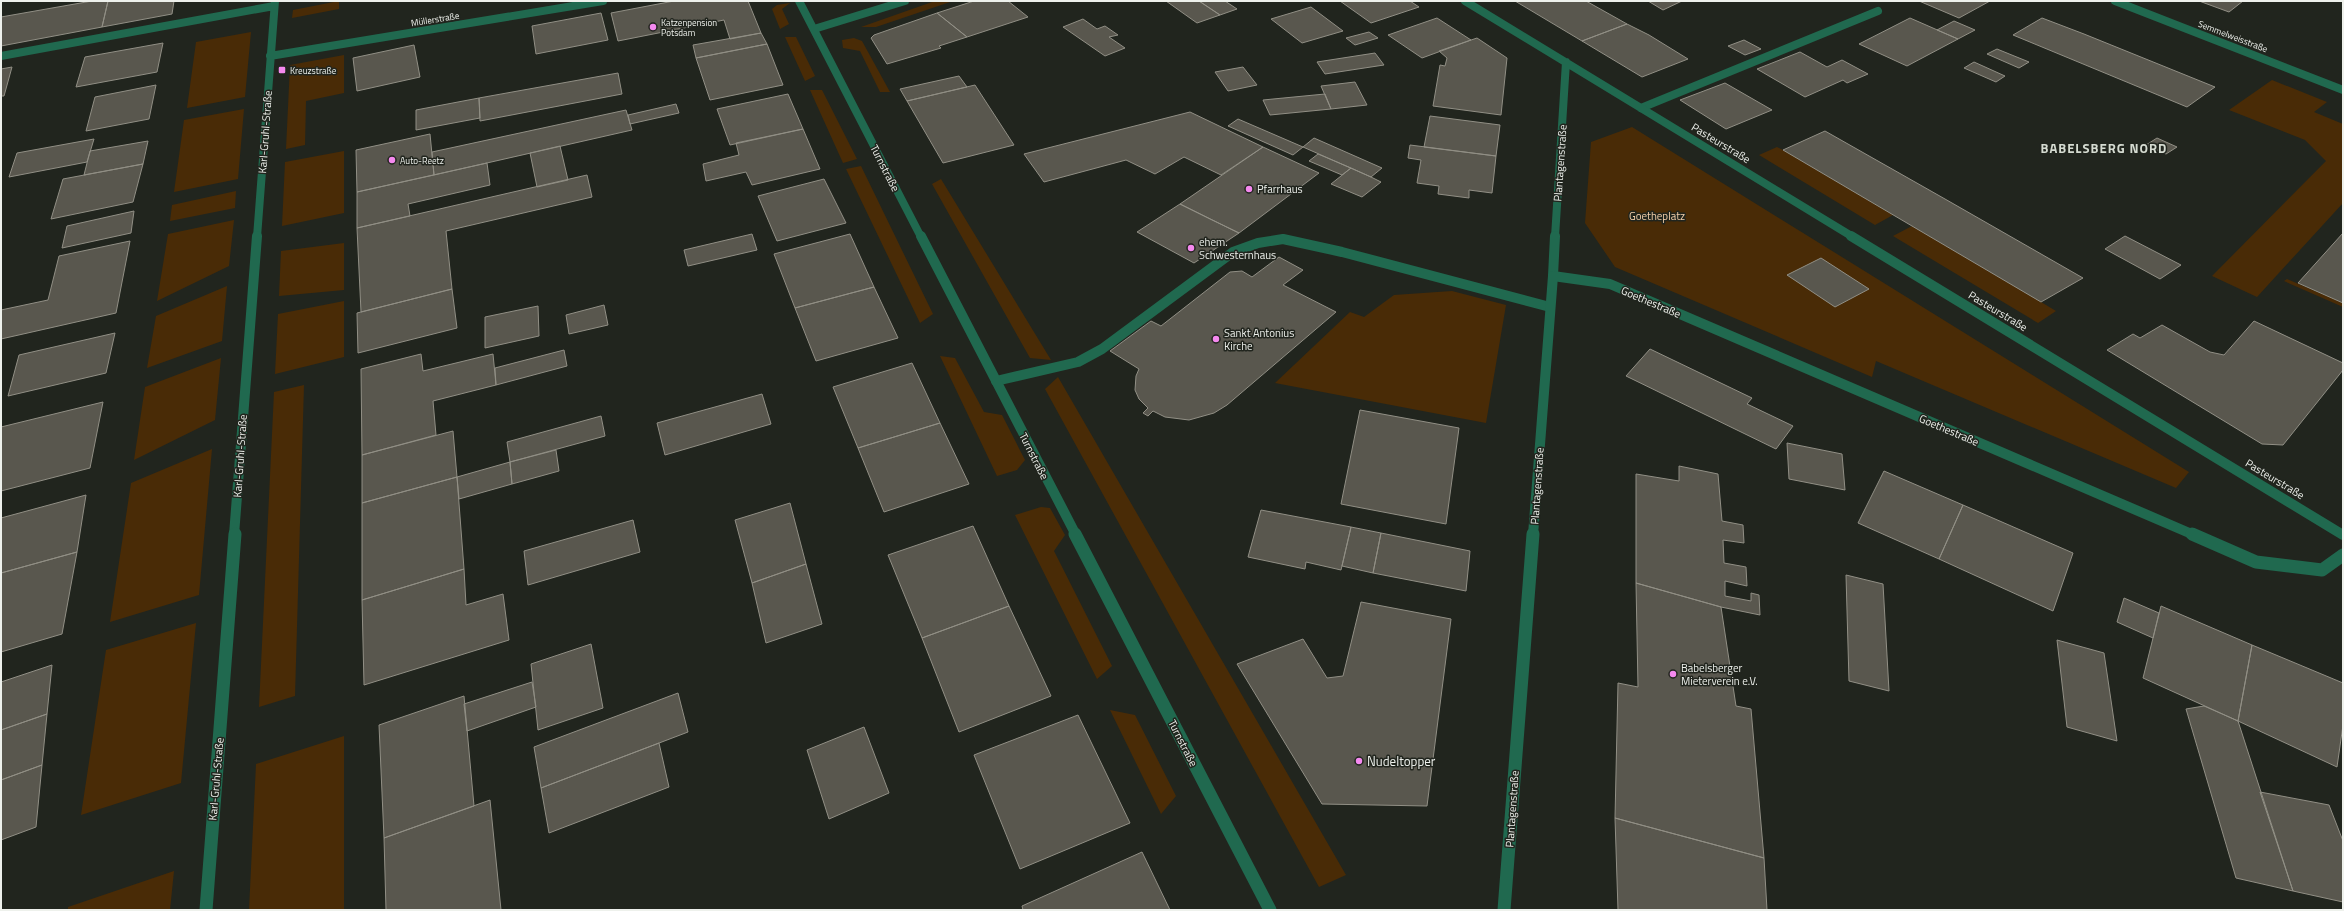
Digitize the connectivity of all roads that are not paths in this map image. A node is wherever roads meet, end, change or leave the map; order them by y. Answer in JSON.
{"nodes":[{"id":1,"x":603,"y":1,"type":"edge"},
{"id":2,"x":799,"y":1,"type":"edge"},
{"id":3,"x":905,"y":1,"type":"edge"},
{"id":4,"x":1465,"y":1,"type":"edge"},
{"id":5,"x":2115,"y":1,"type":"edge"},
{"id":6,"x":274,"y":4,"type":"edge"},
{"id":7,"x":1878,"y":12,"type":"dead end"},
{"id":8,"x":814,"y":29,"type":"junction"},
{"id":9,"x":1,"y":56,"type":"edge"},
{"id":10,"x":270,"y":56,"type":"junction"},
{"id":11,"x":1566,"y":62,"type":"junction"},
{"id":12,"x":2343,"y":90,"type":"edge"},
{"id":13,"x":1641,"y":108,"type":"junction"},
{"id":14,"x":1553,"y":276,"type":"junction"},
{"id":15,"x":1550,"y":307,"type":"junction"},
{"id":16,"x":996,"y":381,"type":"junction"},
{"id":17,"x":2343,"y":535,"type":"edge"},
{"id":18,"x":2343,"y":555,"type":"edge"},
{"id":19,"x":206,"y":910,"type":"edge"},
{"id":20,"x":1270,"y":910,"type":"edge"},
{"id":21,"x":1504,"y":910,"type":"edge"}],
"edges":[{"from":1,"to":10,"type":"street","name":"Müllerstraße"},
{"from":2,"to":8,"type":"street","name":"Turnstraße"},
{"from":3,"to":8,"type":"street"},
{"from":4,"to":11,"type":"street","name":"Pasteurstraße"},
{"from":5,"to":12,"type":"street","name":"Semmelweisstraße"},
{"from":6,"to":9,"type":"street"},
{"from":6,"to":10,"type":"street","name":"Karl-Gruhl-Straße"},
{"from":7,"to":13,"type":"street"},
{"from":8,"to":16,"type":"street","name":"Turnstraße"},
{"from":10,"to":19,"type":"street","name":"Karl-Gruhl-Straße"},
{"from":11,"to":13,"type":"street","name":"Pasteurstraße"},
{"from":11,"to":14,"type":"street","name":"Plantagenstraße"},
{"from":13,"to":17,"type":"street","name":"Pasteurstraße"},
{"from":14,"to":15,"type":"street","name":"Plantagenstraße"},
{"from":14,"to":18,"type":"street","name":"Goethestraße"},
{"from":15,"to":16,"type":"street"},
{"from":15,"to":21,"type":"street","name":"Plantagenstraße"},
{"from":16,"to":20,"type":"street","name":"Turnstraße"}]}
